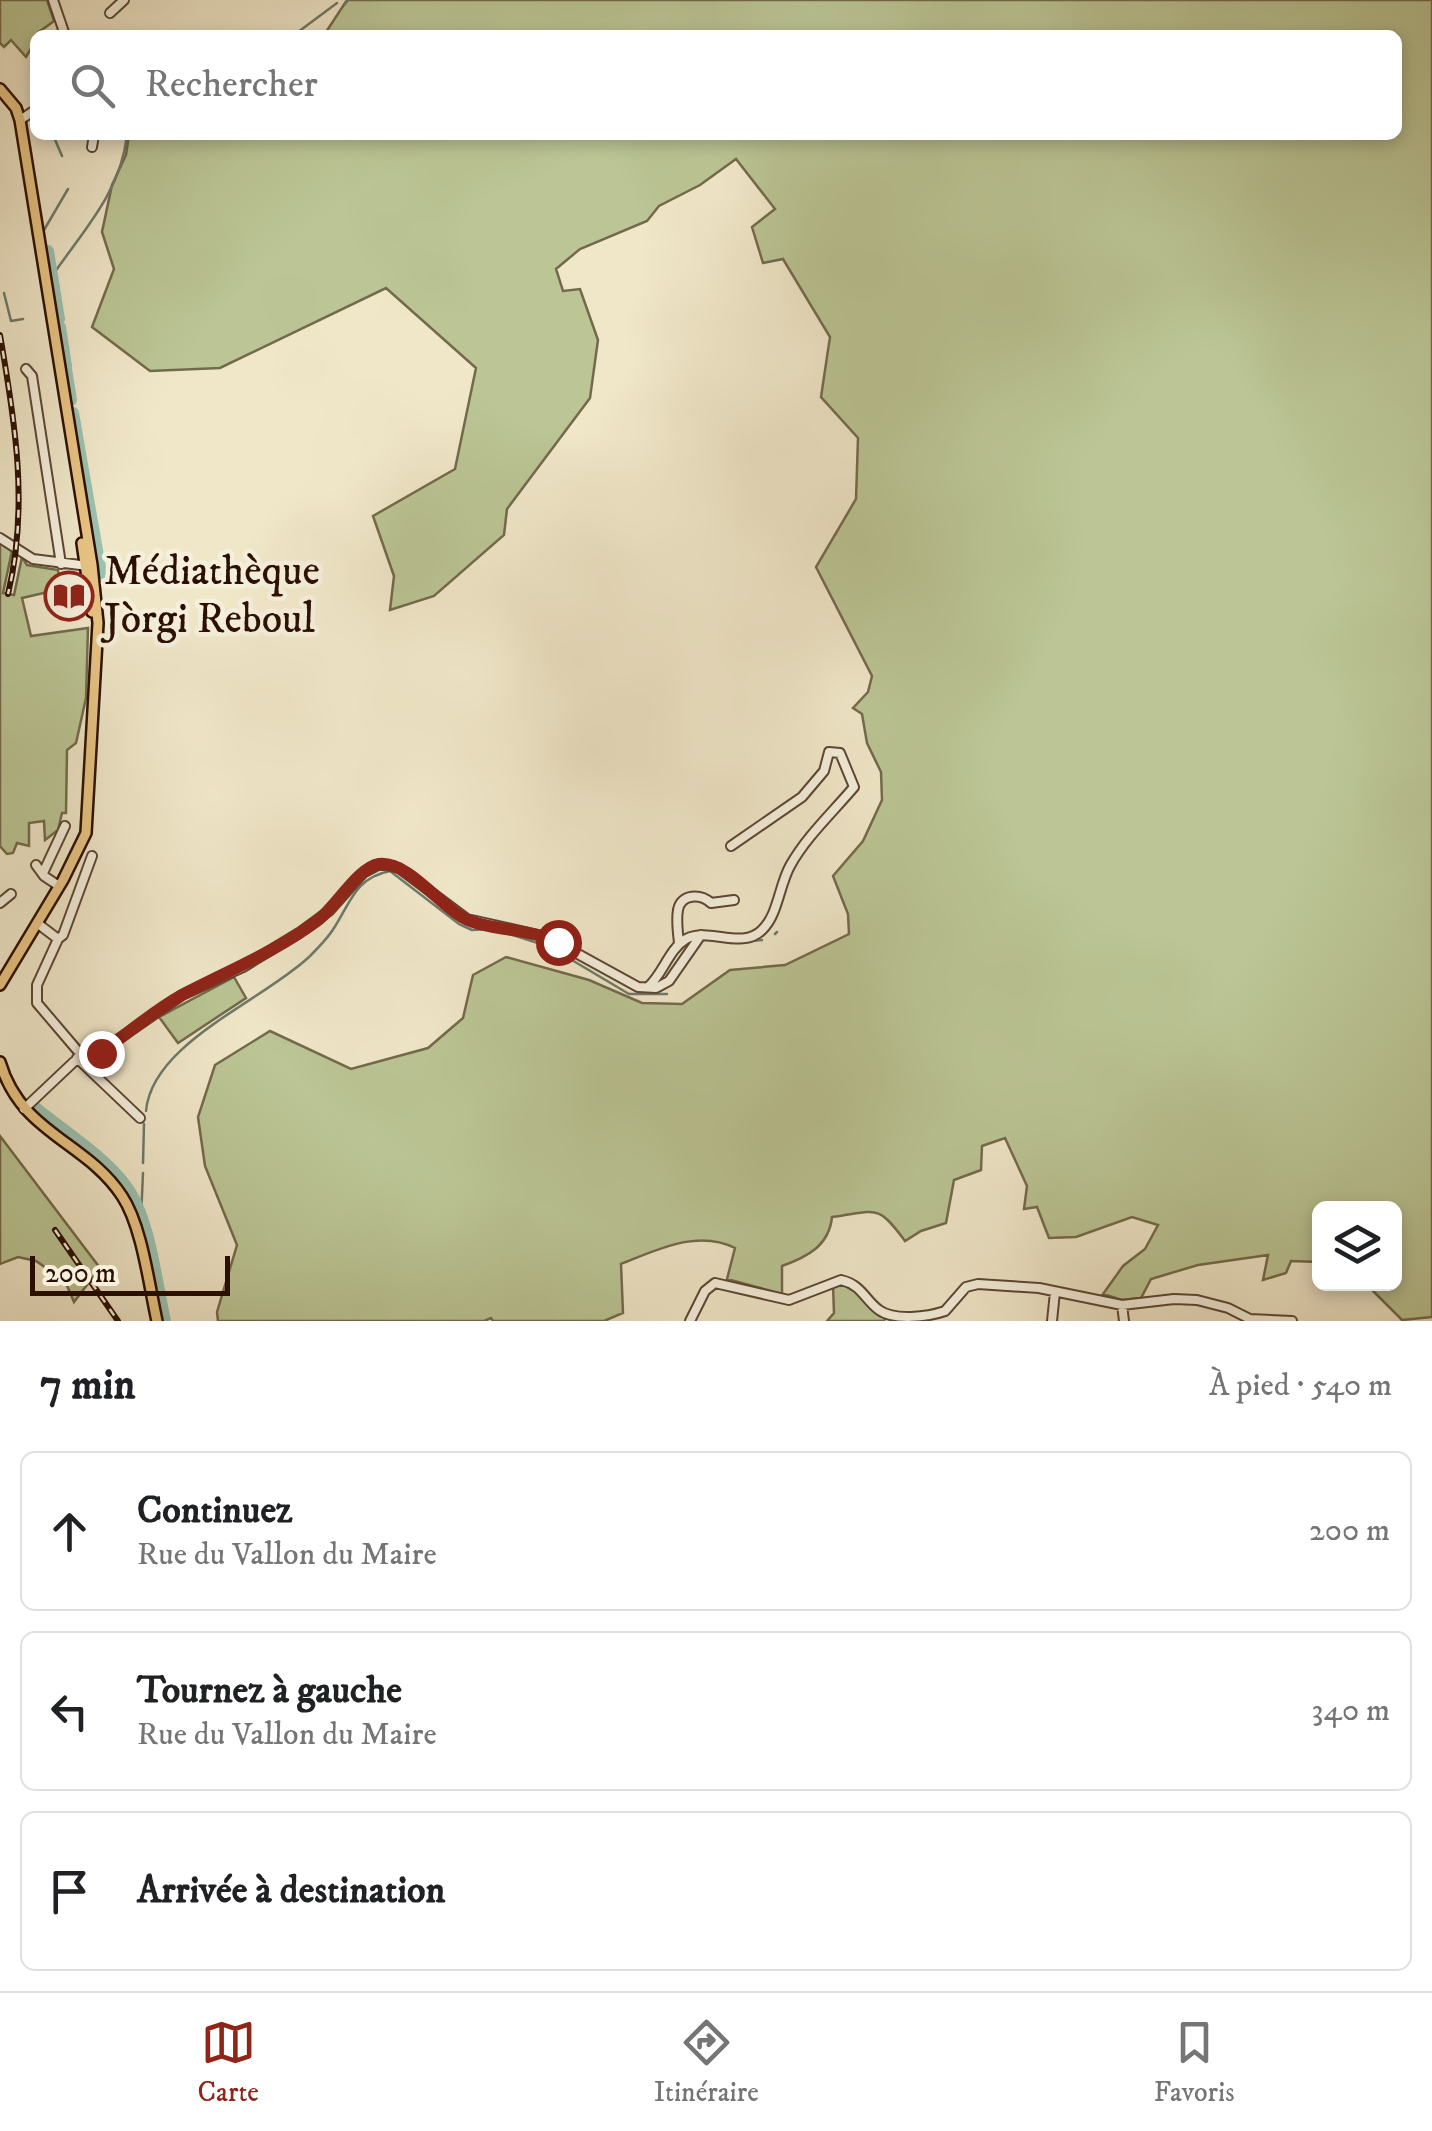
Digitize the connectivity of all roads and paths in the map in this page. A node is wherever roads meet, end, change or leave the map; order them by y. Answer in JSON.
{"nodes":[{"id":1,"x":53,"y":0,"type":"edge"},
{"id":2,"x":124,"y":0,"type":"edge"},
{"id":3,"x":110,"y":14,"type":"dead end"},
{"id":4,"x":64,"y":30,"type":"edge"},
{"id":5,"x":0,"y":89,"type":"edge"},
{"id":6,"x":30,"y":113,"type":"edge"},
{"id":7,"x":20,"y":120,"type":"junction"},
{"id":8,"x":93,"y":140,"type":"edge"},
{"id":9,"x":92,"y":147,"type":"dead end"},
{"id":10,"x":26,"y":369,"type":"dead end"},
{"id":11,"x":0,"y":538,"type":"edge"},
{"id":12,"x":62,"y":564,"type":"junction"},
{"id":13,"x":89,"y":566,"type":"junction"},
{"id":14,"x":65,"y":826,"type":"dead end"},
{"id":15,"x":731,"y":846,"type":"dead end"},
{"id":16,"x":92,"y":856,"type":"dead end"},
{"id":17,"x":60,"y":886,"type":"junction"},
{"id":18,"x":10,"y":894,"type":"dead end"},
{"id":19,"x":734,"y":900,"type":"dead end"},
{"id":20,"x":0,"y":902,"type":"edge"},
{"id":21,"x":37,"y":923,"type":"junction"},
{"id":22,"x":701,"y":936,"type":"junction"},
{"id":23,"x":58,"y":939,"type":"junction"},
{"id":24,"x":679,"y":944,"type":"junction"},
{"id":25,"x":688,"y":954,"type":"junction"},
{"id":26,"x":0,"y":984,"type":"edge"},
{"id":27,"x":648,"y":988,"type":"junction"},
{"id":28,"x":80,"y":1056,"type":"junction"},
{"id":29,"x":0,"y":1062,"type":"edge"},
{"id":30,"x":24,"y":1109,"type":"junction"},
{"id":31,"x":140,"y":1118,"type":"dead end"},
{"id":32,"x":1055,"y":1292,"type":"junction"},
{"id":33,"x":1122,"y":1305,"type":"junction"},
{"id":34,"x":158,"y":1321,"type":"edge"},
{"id":35,"x":690,"y":1321,"type":"edge"},
{"id":36,"x":1052,"y":1321,"type":"edge"},
{"id":37,"x":1124,"y":1321,"type":"edge"},
{"id":38,"x":1292,"y":1321,"type":"edge"}],
"edges":[{"from":1,"to":4,"type":"street"},
{"from":2,"to":3,"type":"street"},
{"from":5,"to":7,"type":"main road"},
{"from":6,"to":7,"type":"street"},
{"from":7,"to":13,"type":"main road"},
{"from":8,"to":9,"type":"street"},
{"from":10,"to":12,"type":"street"},
{"from":11,"to":12,"type":"street"},
{"from":12,"to":13,"type":"street"},
{"from":13,"to":17,"type":"main road"},
{"from":14,"to":17,"type":"street"},
{"from":15,"to":22,"type":"street"},
{"from":16,"to":23,"type":"street"},
{"from":17,"to":21,"type":"main road"},
{"from":18,"to":20,"type":"street"},
{"from":19,"to":24,"type":"street"},
{"from":21,"to":23,"type":"street"},
{"from":21,"to":26,"type":"main road"},
{"from":22,"to":24,"type":"street"},
{"from":22,"to":25,"type":"street"},
{"from":23,"to":28,"type":"street"},
{"from":24,"to":25,"type":"street"},
{"from":24,"to":27,"type":"street"},
{"from":25,"to":27,"type":"street"},
{"from":27,"to":28,"type":"street"},
{"from":28,"to":30,"type":"street"},
{"from":28,"to":31,"type":"street"},
{"from":29,"to":30,"type":"main road"},
{"from":30,"to":34,"type":"main road"},
{"from":32,"to":33,"type":"street"},
{"from":32,"to":35,"type":"street"},
{"from":32,"to":36,"type":"street"},
{"from":33,"to":37,"type":"street"},
{"from":33,"to":38,"type":"street"}]}
